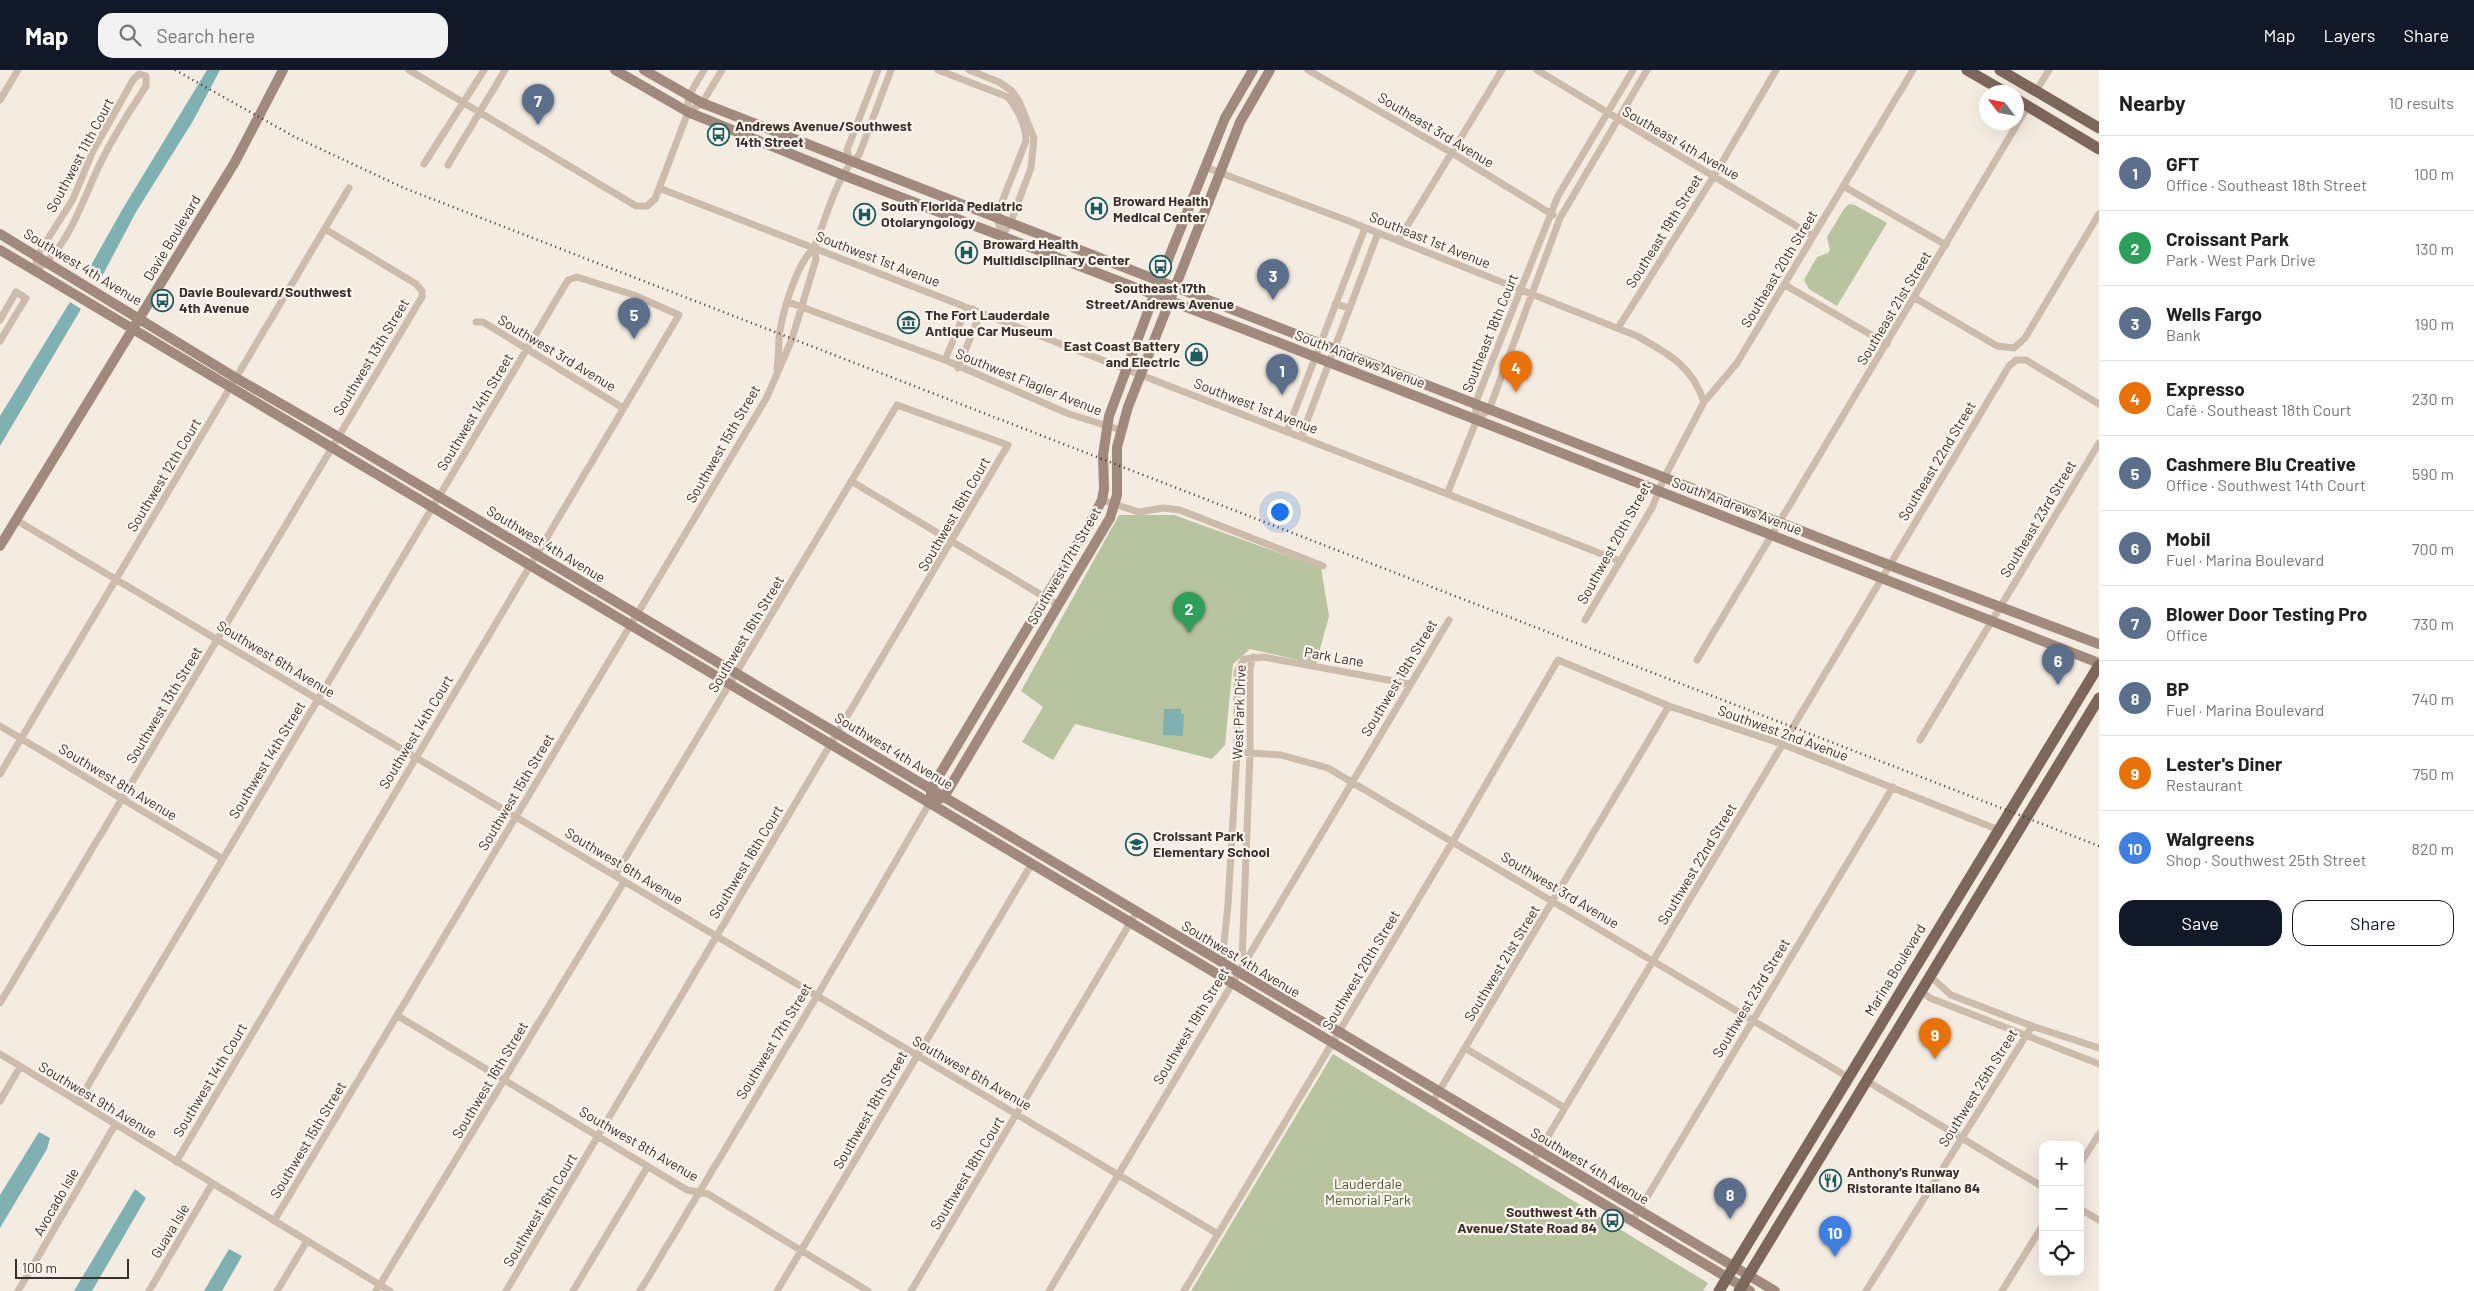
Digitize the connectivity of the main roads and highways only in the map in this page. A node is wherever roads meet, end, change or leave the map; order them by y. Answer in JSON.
{"nodes":[{"id":1,"x":283,"y":70,"type":"edge"},
{"id":2,"x":616,"y":70,"type":"edge"},
{"id":3,"x":644,"y":70,"type":"edge"},
{"id":4,"x":1253,"y":70,"type":"edge"},
{"id":5,"x":1270,"y":70,"type":"edge"},
{"id":6,"x":1967,"y":70,"type":"edge"},
{"id":7,"x":2000,"y":70,"type":"edge"},
{"id":8,"x":1993,"y":85,"type":"edge"},
{"id":9,"x":2024,"y":104,"type":"edge"},
{"id":10,"x":2099,"y":128,"type":"edge"},
{"id":11,"x":2099,"y":149,"type":"edge"},
{"id":12,"x":0,"y":234,"type":"edge"},
{"id":13,"x":0,"y":250,"type":"edge"},
{"id":14,"x":1159,"y":282,"type":"junction"},
{"id":15,"x":1175,"y":288,"type":"junction"},
{"id":16,"x":1155,"y":294,"type":"junction"},
{"id":17,"x":1170,"y":300,"type":"junction"},
{"id":18,"x":140,"y":318,"type":"junction"},
{"id":19,"x":132,"y":329,"type":"junction"},
{"id":20,"x":0,"y":546,"type":"edge"},
{"id":21,"x":2099,"y":644,"type":"edge"},
{"id":22,"x":2099,"y":664,"type":"edge"},
{"id":23,"x":2099,"y":698,"type":"edge"},
{"id":24,"x":931,"y":789,"type":"junction"},
{"id":25,"x":944,"y":797,"type":"junction"},
{"id":26,"x":929,"y":804,"type":"junction"},
{"id":27,"x":1999,"y":830,"type":"junction"},
{"id":28,"x":2006,"y":852,"type":"junction"},
{"id":29,"x":1927,"y":948,"type":"junction"},
{"id":30,"x":1921,"y":990,"type":"junction"},
{"id":31,"x":1859,"y":1059,"type":"junction"},
{"id":32,"x":1848,"y":1077,"type":"junction"},
{"id":33,"x":1867,"y":1081,"type":"junction"},
{"id":34,"x":1857,"y":1098,"type":"junction"},
{"id":35,"x":1733,"y":1267,"type":"junction"},
{"id":36,"x":1748,"y":1276,"type":"junction"},
{"id":37,"x":1727,"y":1277,"type":"junction"},
{"id":38,"x":1744,"y":1289,"type":"edge"},
{"id":39,"x":1719,"y":1291,"type":"edge"},
{"id":40,"x":1775,"y":1291,"type":"edge"}],
"edges":[{"from":1,"to":18,"type":"main road","name":"Davie Boulevard"},
{"from":2,"to":16,"type":"main road","name":"South Andrews Avenue"},
{"from":3,"to":14,"type":"main road","name":"South Andrews Avenue"},
{"from":4,"to":14,"type":"main road","name":"Southwest 17th Street"},
{"from":5,"to":15,"type":"main road","name":"Southwest 17th Street"},
{"from":6,"to":8,"type":"main road"},
{"from":7,"to":10,"type":"main road"},
{"from":9,"to":11,"type":"main road"},
{"from":12,"to":18,"type":"main road","name":"Southwest 4th Avenue"},
{"from":13,"to":19,"type":"main road","name":"Southwest 4th Avenue"},
{"from":14,"to":15,"type":"main road","name":"South Andrews Avenue"},
{"from":14,"to":16,"type":"main road","name":"Southwest 17th Street"},
{"from":15,"to":17,"type":"main road","name":"Southwest 17th Street"},
{"from":15,"to":21,"type":"main road","name":"South Andrews Avenue"},
{"from":16,"to":17,"type":"main road","name":"South Andrews Avenue"},
{"from":16,"to":24,"type":"main road","name":"Southwest 17th Street"},
{"from":17,"to":22,"type":"main road","name":"South Andrews Avenue"},
{"from":17,"to":25,"type":"main road","name":"Southwest 17th Street"},
{"from":18,"to":19,"type":"main road","name":"Davie Boulevard"},
{"from":18,"to":24,"type":"main road","name":"Southwest 4th Avenue"},
{"from":19,"to":20,"type":"main road","name":"Davie Boulevard"},
{"from":19,"to":26,"type":"main road","name":"Southwest 4th Avenue"},
{"from":22,"to":27,"type":"main road","name":"Marina Boulevard"},
{"from":23,"to":28,"type":"main road"},
{"from":24,"to":25,"type":"main road","name":"Southwest 4th Avenue"},
{"from":24,"to":26,"type":"main road","name":"Southwest 17th Street"},
{"from":25,"to":26,"type":"main road"},
{"from":25,"to":35,"type":"main road","name":"Southwest 4th Avenue"},
{"from":26,"to":37,"type":"main road","name":"Southwest 4th Avenue"},
{"from":27,"to":28,"type":"main road"},
{"from":27,"to":29,"type":"main road","name":"Marina Boulevard"},
{"from":28,"to":30,"type":"main road"},
{"from":29,"to":30,"type":"main road"},
{"from":29,"to":31,"type":"main road","name":"Marina Boulevard"},
{"from":30,"to":33,"type":"main road"},
{"from":31,"to":32,"type":"main road","name":"Marina Boulevard"},
{"from":31,"to":33,"type":"main road"},
{"from":32,"to":34,"type":"main road"},
{"from":32,"to":35,"type":"main road","name":"Marina Boulevard"},
{"from":33,"to":34,"type":"main road"},
{"from":34,"to":36,"type":"main road"},
{"from":35,"to":36,"type":"main road","name":"Southwest 4th Avenue"},
{"from":35,"to":37,"type":"main road","name":"Marina Boulevard"},
{"from":36,"to":38,"type":"main road"},
{"from":36,"to":40,"type":"main road","name":"Southwest 4th Avenue"},
{"from":37,"to":38,"type":"main road","name":"Southwest 4th Avenue"},
{"from":37,"to":39,"type":"main road","name":"Marina Boulevard"}]}
